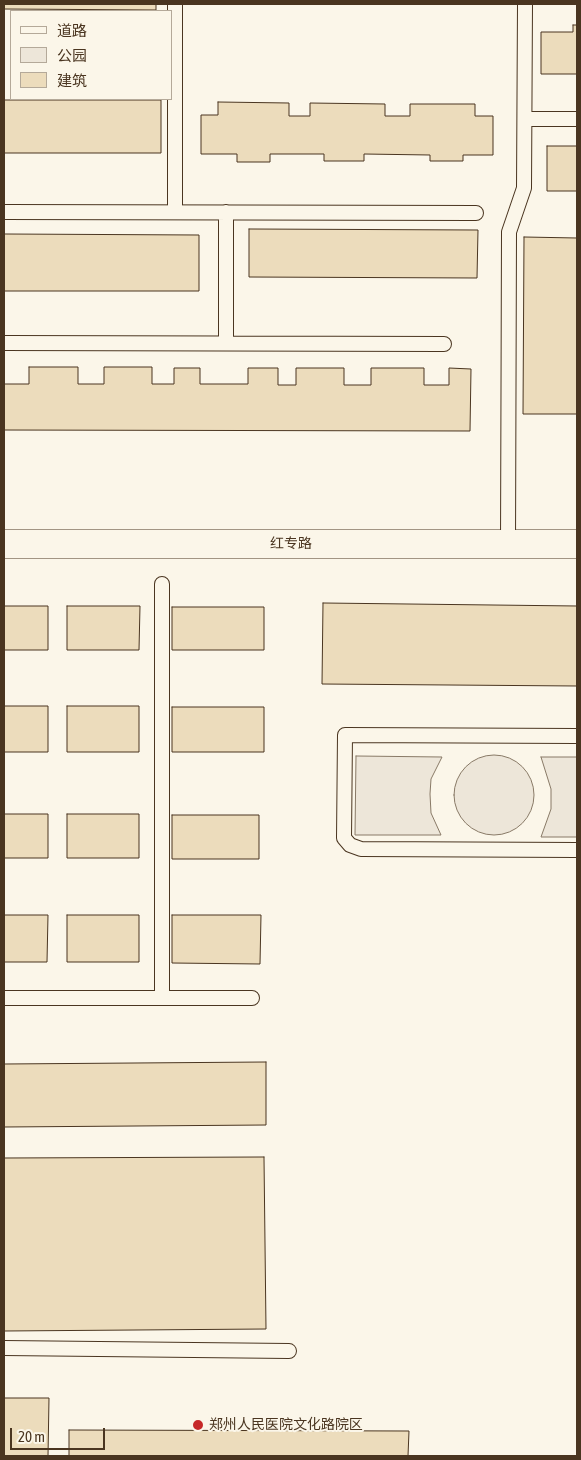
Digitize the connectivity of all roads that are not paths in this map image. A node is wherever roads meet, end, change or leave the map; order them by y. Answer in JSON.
{"nodes":[{"id":1,"x":176,"y":4,"type":"edge"},
{"id":2,"x":525,"y":4,"type":"edge"},
{"id":3,"x":525,"y":119,"type":"junction"},
{"id":4,"x":577,"y":119,"type":"edge"},
{"id":5,"x":4,"y":212,"type":"edge"},
{"id":6,"x":175,"y":212,"type":"junction"},
{"id":7,"x":226,"y":212,"type":"junction"},
{"id":8,"x":476,"y":213,"type":"dead end"},
{"id":9,"x":4,"y":343,"type":"edge"},
{"id":10,"x":226,"y":344,"type":"junction"},
{"id":11,"x":444,"y":344,"type":"dead end"},
{"id":12,"x":4,"y":544,"type":"edge"},
{"id":13,"x":508,"y":544,"type":"junction"},
{"id":14,"x":577,"y":544,"type":"edge"},
{"id":15,"x":162,"y":584,"type":"dead end"},
{"id":16,"x":577,"y":736,"type":"edge"},
{"id":17,"x":577,"y":850,"type":"edge"},
{"id":18,"x":4,"y":998,"type":"edge"},
{"id":19,"x":162,"y":998,"type":"junction"},
{"id":20,"x":252,"y":998,"type":"dead end"},
{"id":21,"x":4,"y":1348,"type":"edge"},
{"id":22,"x":289,"y":1351,"type":"dead end"}],
"edges":[{"from":1,"to":6,"type":"lane"},
{"from":2,"to":3,"type":"lane"},
{"from":3,"to":4,"type":"lane"},
{"from":3,"to":13,"type":"lane"},
{"from":5,"to":6,"type":"lane"},
{"from":6,"to":7,"type":"lane"},
{"from":7,"to":8,"type":"lane"},
{"from":7,"to":10,"type":"lane"},
{"from":9,"to":10,"type":"lane"},
{"from":10,"to":11,"type":"lane"},
{"from":12,"to":13,"type":"street","name":"红专路"},
{"from":13,"to":14,"type":"street","name":"红专路"},
{"from":15,"to":19,"type":"lane"},
{"from":16,"to":17,"type":"lane"},
{"from":18,"to":19,"type":"lane"},
{"from":19,"to":20,"type":"lane"},
{"from":21,"to":22,"type":"lane"}]}
